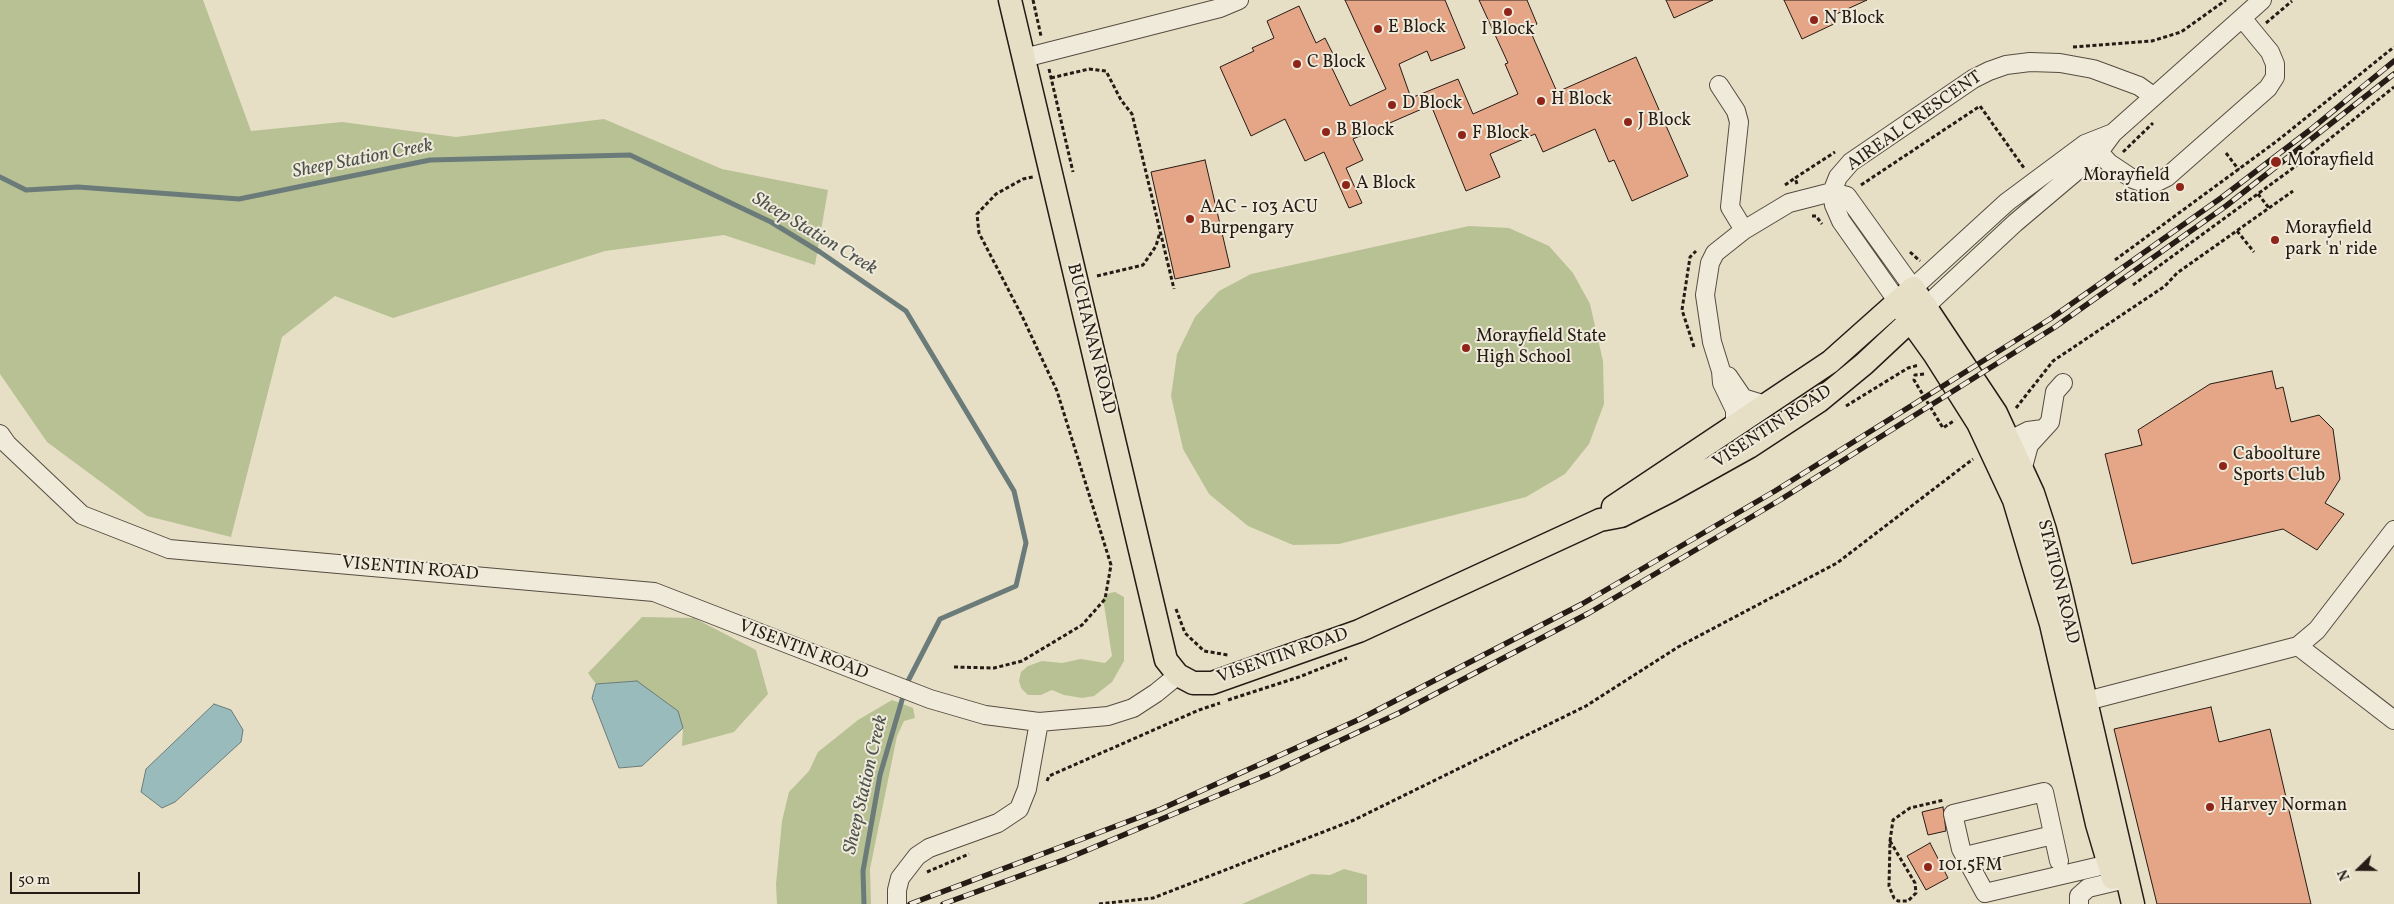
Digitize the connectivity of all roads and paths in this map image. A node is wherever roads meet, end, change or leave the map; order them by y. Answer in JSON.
{"nodes":[{"id":1,"x":1010,"y":0,"type":"edge"},
{"id":2,"x":1033,"y":0,"type":"edge"},
{"id":3,"x":1239,"y":0,"type":"edge"},
{"id":4,"x":2226,"y":0,"type":"edge"},
{"id":5,"x":2262,"y":0,"type":"edge"},
{"id":6,"x":2242,"y":18,"type":"junction"},
{"id":7,"x":2394,"y":47,"type":"edge"},
{"id":8,"x":2063,"y":48,"type":"dead end"},
{"id":9,"x":1045,"y":52,"type":"junction"},
{"id":10,"x":1024,"y":58,"type":"junction"},
{"id":11,"x":1051,"y":78,"type":"junction"},
{"id":12,"x":1719,"y":84,"type":"dead end"},
{"id":13,"x":2394,"y":88,"type":"edge"},
{"id":14,"x":2153,"y":96,"type":"junction"},
{"id":15,"x":2097,"y":146,"type":"junction"},
{"id":16,"x":1836,"y":152,"type":"dead end"},
{"id":17,"x":2226,"y":153,"type":"dead end"},
{"id":18,"x":2240,"y":170,"type":"junction"},
{"id":19,"x":1050,"y":173,"type":"junction"},
{"id":20,"x":2022,"y":174,"type":"dead end"},
{"id":21,"x":1795,"y":178,"type":"junction"},
{"id":22,"x":1075,"y":180,"type":"dead end"},
{"id":23,"x":1862,"y":186,"type":"dead end"},
{"id":24,"x":1781,"y":188,"type":"dead end"},
{"id":25,"x":2293,"y":191,"type":"dead end"},
{"id":26,"x":1832,"y":192,"type":"junction"},
{"id":27,"x":2258,"y":194,"type":"junction"},
{"id":28,"x":1802,"y":199,"type":"junction"},
{"id":29,"x":2269,"y":208,"type":"junction"},
{"id":30,"x":1744,"y":230,"type":"junction"},
{"id":31,"x":1160,"y":231,"type":"junction"},
{"id":32,"x":1827,"y":231,"type":"dead end"},
{"id":33,"x":2237,"y":231,"type":"junction"},
{"id":34,"x":1697,"y":250,"type":"dead end"},
{"id":35,"x":2254,"y":252,"type":"dead end"},
{"id":36,"x":1923,"y":256,"type":"dead end"},
{"id":37,"x":2116,"y":260,"type":"dead end"},
{"id":38,"x":1912,"y":261,"type":"dead end"},
{"id":39,"x":1096,"y":271,"type":"dead end"},
{"id":40,"x":1097,"y":276,"type":"junction"},
{"id":41,"x":2133,"y":285,"type":"dead end"},
{"id":42,"x":1100,"y":286,"type":"dead end"},
{"id":43,"x":1174,"y":289,"type":"dead end"},
{"id":44,"x":1905,"y":295,"type":"junction"},
{"id":45,"x":1918,"y":313,"type":"junction"},
{"id":46,"x":1696,"y":354,"type":"dead end"},
{"id":47,"x":1908,"y":368,"type":"dead end"},
{"id":48,"x":1721,"y":371,"type":"junction"},
{"id":49,"x":2063,"y":382,"type":"dead end"},
{"id":50,"x":1766,"y":406,"type":"junction"},
{"id":51,"x":2013,"y":410,"type":"dead end"},
{"id":52,"x":1735,"y":425,"type":"junction"},
{"id":53,"x":1943,"y":428,"type":"dead end"},
{"id":54,"x":2043,"y":429,"type":"junction"},
{"id":55,"x":0,"y":434,"type":"edge"},
{"id":56,"x":2010,"y":440,"type":"junction"},
{"id":57,"x":1980,"y":454,"type":"dead end"},
{"id":58,"x":2000,"y":466,"type":"junction"},
{"id":59,"x":2023,"y":467,"type":"junction"},
{"id":60,"x":1600,"y":520,"type":"junction"},
{"id":61,"x":2394,"y":530,"type":"edge"},
{"id":62,"x":1174,"y":605,"type":"dead end"},
{"id":63,"x":2298,"y":646,"type":"junction"},
{"id":64,"x":1292,"y":654,"type":"junction"},
{"id":65,"x":1230,"y":656,"type":"dead end"},
{"id":66,"x":954,"y":667,"type":"dead end"},
{"id":67,"x":1178,"y":675,"type":"junction"},
{"id":68,"x":1299,"y":677,"type":"dead end"},
{"id":69,"x":2078,"y":703,"type":"junction"},
{"id":70,"x":2394,"y":720,"type":"edge"},
{"id":71,"x":1039,"y":722,"type":"junction"},
{"id":72,"x":1953,"y":814,"type":"junction"},
{"id":73,"x":2053,"y":835,"type":"junction"},
{"id":74,"x":1890,"y":841,"type":"junction"},
{"id":75,"x":1965,"y":856,"type":"junction"},
{"id":76,"x":2059,"y":861,"type":"dead end"},
{"id":77,"x":2117,"y":875,"type":"junction"},
{"id":78,"x":897,"y":904,"type":"edge"},
{"id":79,"x":1099,"y":904,"type":"edge"},
{"id":80,"x":2079,"y":904,"type":"edge"},
{"id":81,"x":2120,"y":904,"type":"edge"},
{"id":82,"x":2133,"y":904,"type":"edge"}],
"edges":[{"from":1,"to":10,"type":"main road","name":"BUCHANAN ROAD"},
{"from":2,"to":9,"type":"path"},
{"from":3,"to":9,"type":"street"},
{"from":4,"to":8,"type":"path"},
{"from":5,"to":6,"type":"street"},
{"from":6,"to":14,"type":"street"},
{"from":6,"to":15,"type":"street"},
{"from":7,"to":18,"type":"path"},
{"from":9,"to":10,"type":"street"},
{"from":9,"to":11,"type":"path"},
{"from":10,"to":19,"type":"main road","name":"BUCHANAN ROAD"},
{"from":11,"to":22,"type":"path"},
{"from":11,"to":31,"type":"path"},
{"from":12,"to":30,"type":"street"},
{"from":13,"to":27,"type":"path"},
{"from":14,"to":15,"type":"street"},
{"from":14,"to":26,"type":"street","name":"AIREAL CRESCENT"},
{"from":15,"to":44,"type":"street"},
{"from":15,"to":45,"type":"street"},
{"from":16,"to":21,"type":"path"},
{"from":17,"to":18,"type":"path"},
{"from":18,"to":37,"type":"path"},
{"from":19,"to":66,"type":"path"},
{"from":19,"to":67,"type":"main road","name":"BUCHANAN ROAD"},
{"from":20,"to":23,"type":"path"},
{"from":21,"to":24,"type":"path"},
{"from":21,"to":28,"type":"path"},
{"from":25,"to":29,"type":"path"},
{"from":26,"to":28,"type":"street"},
{"from":26,"to":44,"type":"street","name":"AIREAL CRESCENT"},
{"from":27,"to":29,"type":"path"},
{"from":27,"to":41,"type":"path"},
{"from":28,"to":30,"type":"street"},
{"from":28,"to":32,"type":"path"},
{"from":29,"to":33,"type":"path"},
{"from":30,"to":48,"type":"street"},
{"from":31,"to":40,"type":"path"},
{"from":31,"to":43,"type":"path"},
{"from":33,"to":35,"type":"path"},
{"from":33,"to":51,"type":"path"},
{"from":34,"to":46,"type":"path"},
{"from":36,"to":38,"type":"path"},
{"from":39,"to":40,"type":"path"},
{"from":40,"to":42,"type":"path"},
{"from":44,"to":45,"type":"main road","name":"STATION ROAD"},
{"from":44,"to":50,"type":"main road","name":"VISENTIN ROAD"},
{"from":45,"to":56,"type":"main road","name":"STATION ROAD"},
{"from":45,"to":58,"type":"main road","name":"STATION ROAD"},
{"from":45,"to":60,"type":"main road","name":"VISENTIN ROAD"},
{"from":47,"to":53,"type":"path"},
{"from":48,"to":50,"type":"street"},
{"from":48,"to":52,"type":"street"},
{"from":49,"to":54,"type":"street"},
{"from":50,"to":52,"type":"main road","name":"VISENTIN ROAD"},
{"from":52,"to":60,"type":"main road","name":"VISENTIN ROAD"},
{"from":54,"to":56,"type":"street"},
{"from":54,"to":59,"type":"street"},
{"from":55,"to":71,"type":"street","name":"VISENTIN ROAD"},
{"from":56,"to":58,"type":"street"},
{"from":56,"to":59,"type":"main road","name":"STATION ROAD"},
{"from":57,"to":79,"type":"path"},
{"from":58,"to":69,"type":"main road","name":"STATION ROAD"},
{"from":59,"to":69,"type":"main road","name":"STATION ROAD"},
{"from":60,"to":64,"type":"main road","name":"VISENTIN ROAD"},
{"from":61,"to":63,"type":"street"},
{"from":62,"to":65,"type":"path"},
{"from":63,"to":69,"type":"street"},
{"from":63,"to":70,"type":"street"},
{"from":64,"to":67,"type":"main road","name":"VISENTIN ROAD"},
{"from":64,"to":68,"type":"path"},
{"from":67,"to":71,"type":"street","name":"VISENTIN ROAD"},
{"from":69,"to":77,"type":"main road","name":"STATION ROAD"},
{"from":71,"to":78,"type":"street"},
{"from":72,"to":73,"type":"street"},
{"from":72,"to":74,"type":"path"},
{"from":72,"to":75,"type":"street"},
{"from":73,"to":75,"type":"street"},
{"from":73,"to":76,"type":"street"},
{"from":74,"to":74,"type":"path"},
{"from":75,"to":77,"type":"street"},
{"from":77,"to":80,"type":"street"},
{"from":77,"to":81,"type":"main road","name":"STATION ROAD"},
{"from":77,"to":82,"type":"main road","name":"STATION ROAD"}]}
